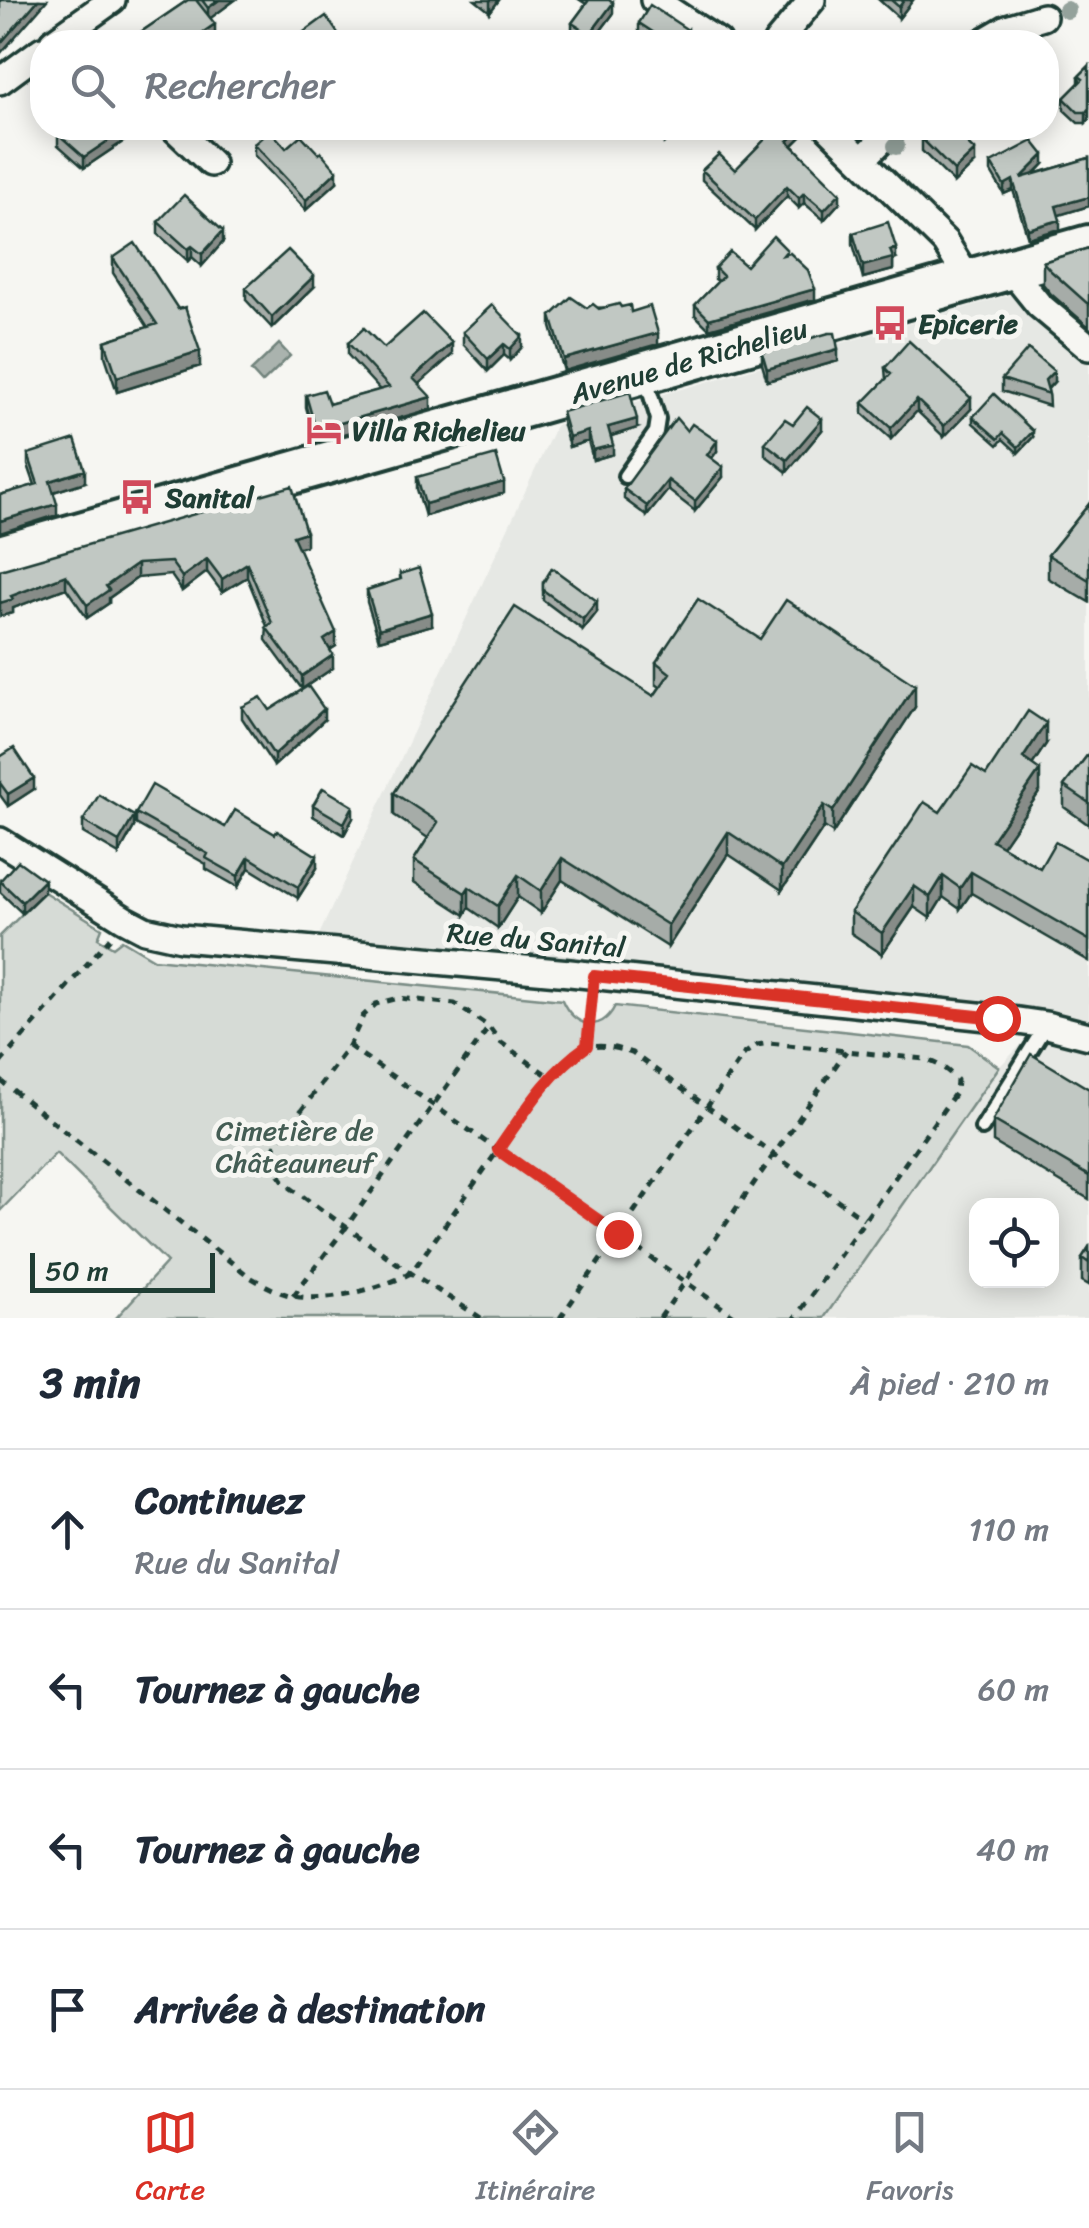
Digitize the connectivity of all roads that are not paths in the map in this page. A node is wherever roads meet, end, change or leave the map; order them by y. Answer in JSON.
{"nodes":[{"id":1,"x":112,"y":0,"type":"edge"},
{"id":2,"x":654,"y":0,"type":"edge"},
{"id":3,"x":812,"y":0,"type":"edge"},
{"id":4,"x":1043,"y":17,"type":"dead end"},
{"id":5,"x":80,"y":30,"type":"edge"},
{"id":6,"x":700,"y":30,"type":"edge"},
{"id":7,"x":788,"y":30,"type":"edge"},
{"id":8,"x":1004,"y":30,"type":"edge"},
{"id":9,"x":30,"y":59,"type":"edge"},
{"id":10,"x":0,"y":81,"type":"edge"},
{"id":11,"x":187,"y":140,"type":"edge"},
{"id":12,"x":842,"y":140,"type":"edge"},
{"id":13,"x":882,"y":140,"type":"edge"},
{"id":14,"x":863,"y":159,"type":"junction"},
{"id":15,"x":211,"y":163,"type":"dead end"},
{"id":16,"x":1089,"y":246,"type":"edge"},
{"id":17,"x":1010,"y":269,"type":"junction"},
{"id":18,"x":969,"y":281,"type":"junction"},
{"id":19,"x":1089,"y":347,"type":"edge"},
{"id":20,"x":644,"y":374,"type":"junction"},
{"id":21,"x":625,"y":476,"type":"dead end"},
{"id":22,"x":0,"y":556,"type":"edge"},
{"id":23,"x":0,"y":841,"type":"edge"},
{"id":24,"x":1046,"y":1025,"type":"junction"},
{"id":25,"x":1089,"y":1036,"type":"edge"},
{"id":26,"x":982,"y":1128,"type":"dead end"}],
"edges":[{"from":1,"to":5,"type":"street"},
{"from":2,"to":6,"type":"street"},
{"from":3,"to":7,"type":"street"},
{"from":4,"to":8,"type":"street"},
{"from":9,"to":10,"type":"street"},
{"from":11,"to":15,"type":"street"},
{"from":12,"to":14,"type":"street"},
{"from":13,"to":14,"type":"street"},
{"from":14,"to":18,"type":"street"},
{"from":16,"to":17,"type":"main road","name":"Avenue de Richelieu"},
{"from":17,"to":18,"type":"main road","name":"Avenue de Richelieu"},
{"from":17,"to":19,"type":"street"},
{"from":18,"to":20,"type":"main road","name":"Avenue de Richelieu"},
{"from":20,"to":21,"type":"lane"},
{"from":20,"to":22,"type":"main road","name":"Avenue de Richelieu"},
{"from":23,"to":24,"type":"street","name":"Rue du Sanital"},
{"from":24,"to":25,"type":"street","name":"Rue du Sanital"},
{"from":24,"to":26,"type":"lane"}]}
